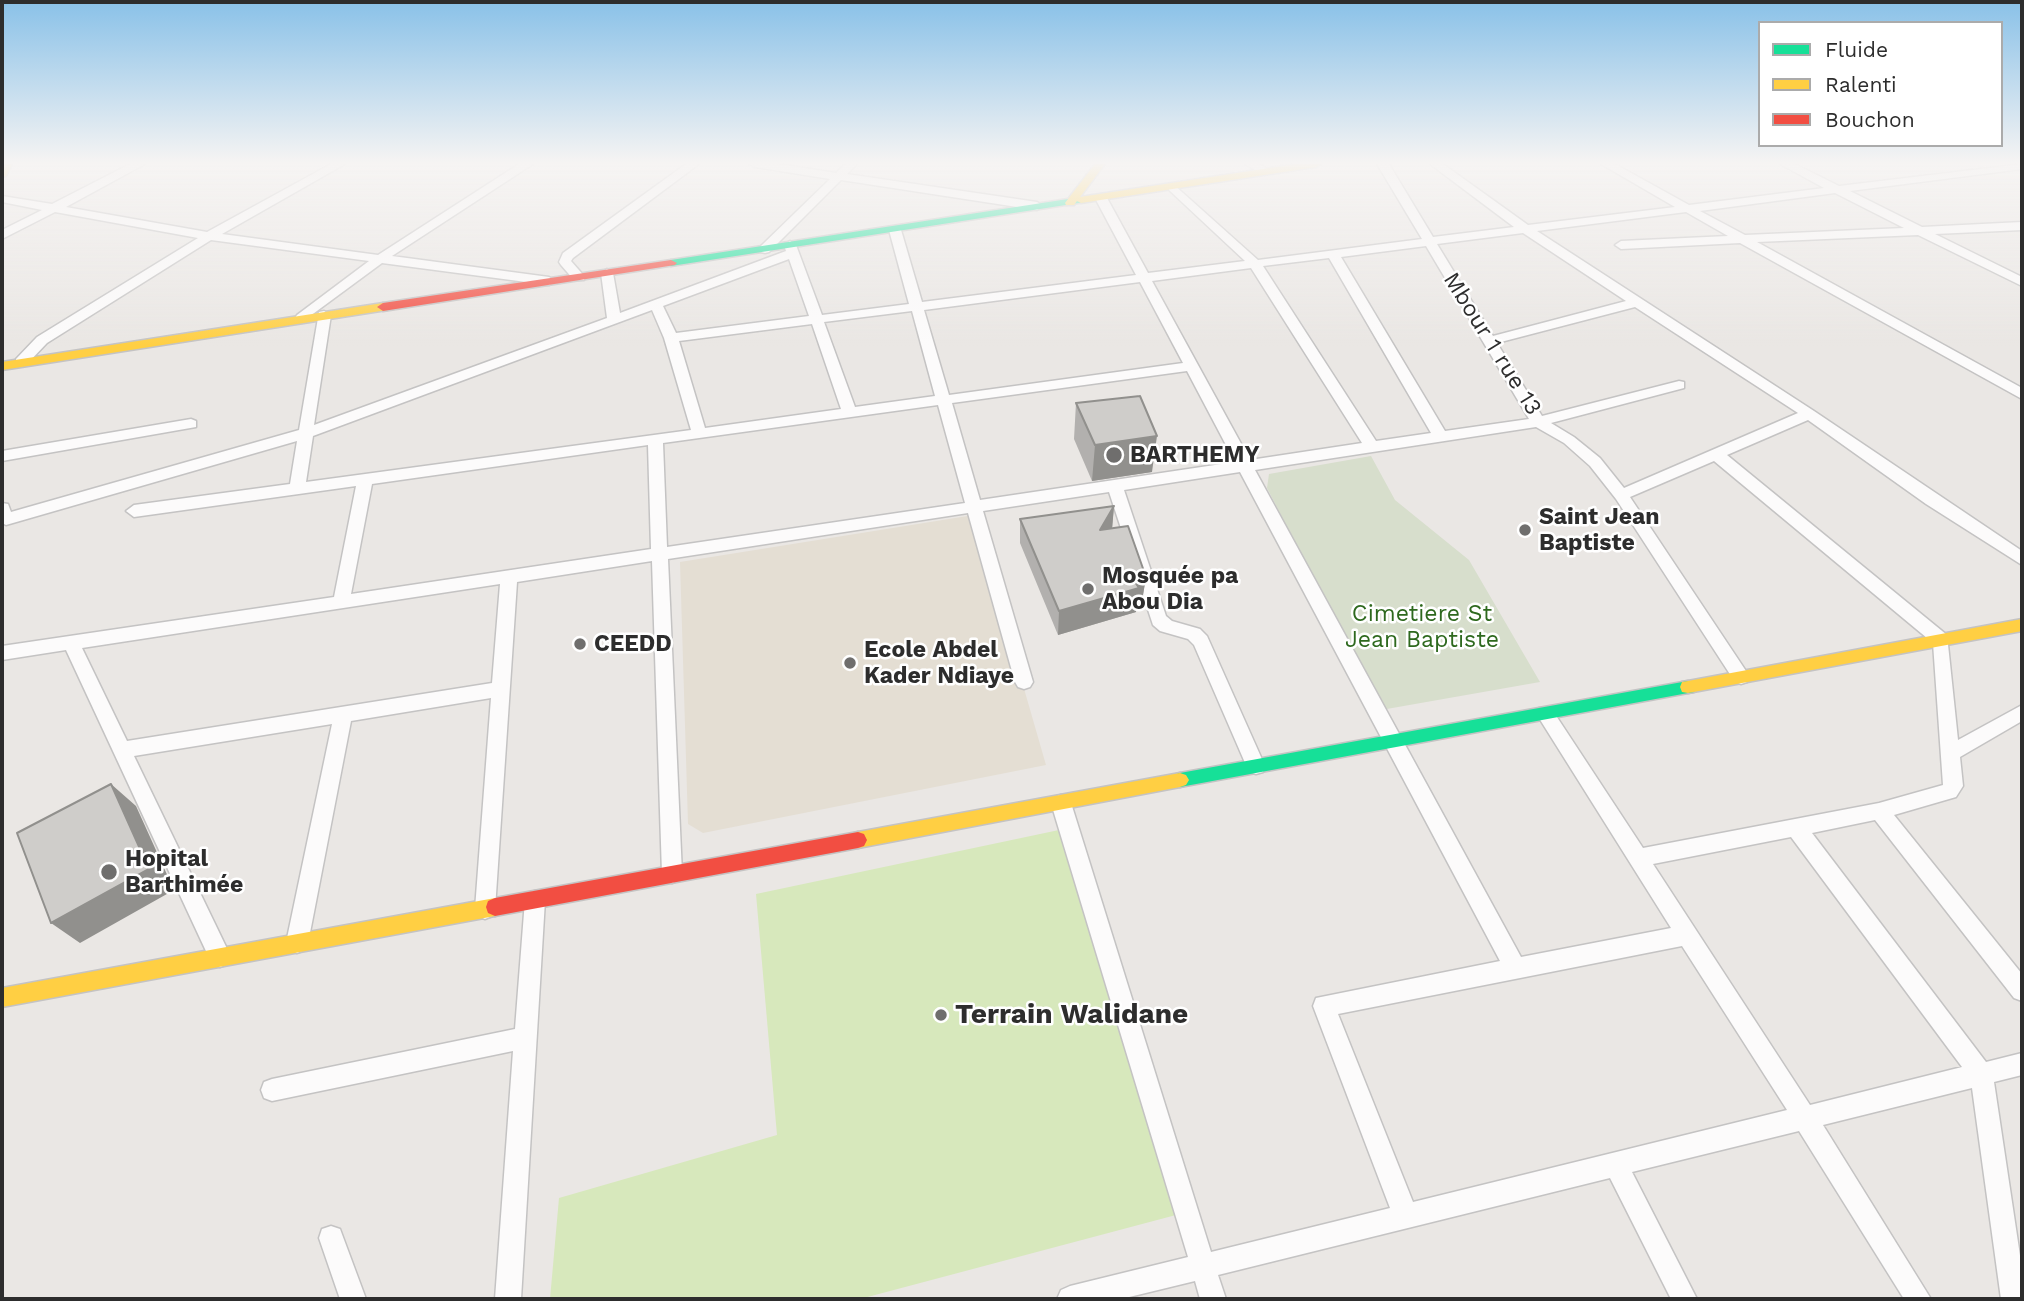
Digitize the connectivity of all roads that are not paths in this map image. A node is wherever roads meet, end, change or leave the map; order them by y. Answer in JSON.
{"nodes":[{"id":1,"x":22,"y":225,"type":"edge"},
{"id":2,"x":144,"y":225,"type":"edge"},
{"id":3,"x":229,"y":225,"type":"edge"},
{"id":4,"x":433,"y":225,"type":"edge"},
{"id":5,"x":610,"y":225,"type":"edge"},
{"id":6,"x":789,"y":225,"type":"edge"},
{"id":7,"x":926,"y":225,"type":"edge"},
{"id":8,"x":1115,"y":225,"type":"edge"},
{"id":9,"x":1213,"y":225,"type":"edge"},
{"id":10,"x":1419,"y":225,"type":"edge"},
{"id":11,"x":1519,"y":225,"type":"edge"},
{"id":12,"x":1560,"y":225,"type":"edge"},
{"id":13,"x":1715,"y":225,"type":"edge"},
{"id":14,"x":1909,"y":225,"type":"edge"},
{"id":15,"x":2022,"y":226,"type":"edge"},
{"id":16,"x":1525,"y":229,"type":"junction"},
{"id":17,"x":895,"y":230,"type":"junction"},
{"id":18,"x":1922,"y":231,"type":"junction"},
{"id":19,"x":2,"y":235,"type":"edge"},
{"id":20,"x":209,"y":236,"type":"junction"},
{"id":21,"x":1741,"y":239,"type":"junction"},
{"id":22,"x":1429,"y":242,"type":"junction"},
{"id":23,"x":1621,"y":245,"type":"dead end"},
{"id":24,"x":765,"y":249,"type":"junction"},
{"id":25,"x":791,"y":249,"type":"junction"},
{"id":26,"x":1333,"y":254,"type":"junction"},
{"id":27,"x":378,"y":260,"type":"junction"},
{"id":28,"x":1255,"y":264,"type":"junction"},
{"id":29,"x":607,"y":273,"type":"junction"},
{"id":30,"x":579,"y":277,"type":"junction"},
{"id":31,"x":1144,"y":278,"type":"junction"},
{"id":32,"x":549,"y":281,"type":"junction"},
{"id":33,"x":2022,"y":282,"type":"edge"},
{"id":34,"x":1637,"y":302,"type":"junction"},
{"id":35,"x":655,"y":303,"type":"junction"},
{"id":36,"x":916,"y":307,"type":"junction"},
{"id":37,"x":324,"y":315,"type":"junction"},
{"id":38,"x":302,"y":318,"type":"junction"},
{"id":39,"x":614,"y":319,"type":"junction"},
{"id":40,"x":817,"y":320,"type":"junction"},
{"id":41,"x":671,"y":338,"type":"junction"},
{"id":42,"x":1490,"y":341,"type":"junction"},
{"id":43,"x":8,"y":365,"type":"edge"},
{"id":44,"x":1191,"y":366,"type":"junction"},
{"id":45,"x":1679,"y":385,"type":"dead end"},
{"id":46,"x":2022,"y":394,"type":"edge"},
{"id":47,"x":943,"y":400,"type":"junction"},
{"id":48,"x":849,"y":413,"type":"junction"},
{"id":49,"x":1809,"y":414,"type":"junction"},
{"id":50,"x":1538,"y":422,"type":"junction"},
{"id":51,"x":191,"y":424,"type":"dead end"},
{"id":52,"x":699,"y":433,"type":"junction"},
{"id":53,"x":306,"y":434,"type":"junction"},
{"id":54,"x":1440,"y":436,"type":"junction"},
{"id":55,"x":654,"y":440,"type":"junction"},
{"id":56,"x":1372,"y":447,"type":"junction"},
{"id":57,"x":1716,"y":454,"type":"junction"},
{"id":58,"x":2,"y":456,"type":"edge"},
{"id":59,"x":1245,"y":466,"type":"junction"},
{"id":60,"x":365,"y":479,"type":"junction"},
{"id":61,"x":1115,"y":485,"type":"junction"},
{"id":62,"x":298,"y":489,"type":"junction"},
{"id":63,"x":1621,"y":495,"type":"junction"},
{"id":64,"x":975,"y":506,"type":"junction"},
{"id":65,"x":2,"y":508,"type":"edge"},
{"id":66,"x":134,"y":511,"type":"dead end"},
{"id":67,"x":659,"y":554,"type":"junction"},
{"id":68,"x":2022,"y":559,"type":"edge"},
{"id":69,"x":509,"y":577,"type":"junction"},
{"id":70,"x":341,"y":602,"type":"junction"},
{"id":71,"x":2022,"y":625,"type":"edge"},
{"id":72,"x":1941,"y":640,"type":"junction"},
{"id":73,"x":71,"y":642,"type":"junction"},
{"id":74,"x":2,"y":653,"type":"edge"},
{"id":75,"x":1741,"y":677,"type":"junction"},
{"id":76,"x":1024,"y":682,"type":"dead end"},
{"id":77,"x":501,"y":688,"type":"junction"},
{"id":78,"x":2022,"y":712,"type":"edge"},
{"id":79,"x":1545,"y":713,"type":"junction"},
{"id":80,"x":343,"y":714,"type":"junction"},
{"id":81,"x":1393,"y":741,"type":"junction"},
{"id":82,"x":123,"y":750,"type":"junction"},
{"id":83,"x":1948,"y":755,"type":"junction"},
{"id":84,"x":1256,"y":766,"type":"junction"},
{"id":85,"x":1061,"y":803,"type":"junction"},
{"id":86,"x":1880,"y":811,"type":"junction"},
{"id":87,"x":1795,"y":826,"type":"junction"},
{"id":88,"x":1636,"y":858,"type":"junction"},
{"id":89,"x":673,"y":874,"type":"junction"},
{"id":90,"x":535,"y":900,"type":"junction"},
{"id":91,"x":485,"y":909,"type":"junction"},
{"id":92,"x":1686,"y":935,"type":"junction"},
{"id":93,"x":297,"y":943,"type":"junction"},
{"id":94,"x":220,"y":957,"type":"junction"},
{"id":95,"x":1515,"y":968,"type":"junction"},
{"id":96,"x":2022,"y":991,"type":"edge"},
{"id":97,"x":2,"y":998,"type":"edge"},
{"id":98,"x":525,"y":1038,"type":"junction"},
{"id":99,"x":2022,"y":1064,"type":"edge"},
{"id":100,"x":1982,"y":1074,"type":"junction"},
{"id":101,"x":272,"y":1090,"type":"dead end"},
{"id":102,"x":1805,"y":1118,"type":"junction"},
{"id":103,"x":1616,"y":1165,"type":"junction"},
{"id":104,"x":1406,"y":1216,"type":"junction"},
{"id":105,"x":331,"y":1238,"type":"dead end"},
{"id":106,"x":1204,"y":1266,"type":"junction"},
{"id":107,"x":353,"y":1299,"type":"edge"},
{"id":108,"x":508,"y":1299,"type":"edge"},
{"id":109,"x":1070,"y":1299,"type":"edge"},
{"id":110,"x":1213,"y":1299,"type":"edge"},
{"id":111,"x":1684,"y":1299,"type":"edge"},
{"id":112,"x":1918,"y":1299,"type":"edge"},
{"id":113,"x":2014,"y":1299,"type":"edge"}],
"edges":[{"from":1,"to":19,"type":"street"},
{"from":2,"to":20,"type":"street"},
{"from":3,"to":20,"type":"street"},
{"from":4,"to":27,"type":"street"},
{"from":5,"to":30,"type":"street"},
{"from":6,"to":24,"type":"street"},
{"from":7,"to":17,"type":"street"},
{"from":8,"to":31,"type":"street"},
{"from":9,"to":28,"type":"street"},
{"from":10,"to":22,"type":"street","name":"Mbour 1 rue 13"},
{"from":11,"to":16,"type":"street"},
{"from":12,"to":16,"type":"street"},
{"from":13,"to":21,"type":"street"},
{"from":14,"to":18,"type":"street"},
{"from":15,"to":18,"type":"street"},
{"from":16,"to":22,"type":"street"},
{"from":16,"to":34,"type":"street"},
{"from":17,"to":25,"type":"street"},
{"from":17,"to":36,"type":"street"},
{"from":18,"to":21,"type":"street"},
{"from":18,"to":33,"type":"street"},
{"from":20,"to":27,"type":"street"},
{"from":20,"to":43,"type":"street"},
{"from":21,"to":23,"type":"street"},
{"from":21,"to":46,"type":"street"},
{"from":22,"to":26,"type":"street"},
{"from":22,"to":42,"type":"street","name":"Mbour 1 rue 13"},
{"from":24,"to":25,"type":"street"},
{"from":24,"to":29,"type":"street"},
{"from":25,"to":35,"type":"street"},
{"from":25,"to":40,"type":"street"},
{"from":26,"to":28,"type":"street"},
{"from":26,"to":54,"type":"street"},
{"from":27,"to":32,"type":"street"},
{"from":27,"to":38,"type":"street"},
{"from":28,"to":31,"type":"street"},
{"from":28,"to":56,"type":"street"},
{"from":29,"to":30,"type":"street"},
{"from":29,"to":39,"type":"street"},
{"from":30,"to":32,"type":"street"},
{"from":31,"to":36,"type":"street"},
{"from":31,"to":44,"type":"street"},
{"from":32,"to":37,"type":"street"},
{"from":34,"to":42,"type":"street"},
{"from":34,"to":49,"type":"street"},
{"from":35,"to":39,"type":"street"},
{"from":35,"to":41,"type":"street"},
{"from":36,"to":40,"type":"street"},
{"from":36,"to":47,"type":"street"},
{"from":37,"to":38,"type":"street"},
{"from":37,"to":53,"type":"street"},
{"from":38,"to":43,"type":"street"},
{"from":39,"to":53,"type":"street"},
{"from":40,"to":41,"type":"street"},
{"from":40,"to":48,"type":"street"},
{"from":41,"to":52,"type":"street"},
{"from":42,"to":50,"type":"street","name":"Mbour 1 rue 13"},
{"from":44,"to":47,"type":"street"},
{"from":44,"to":59,"type":"street"},
{"from":45,"to":50,"type":"street"},
{"from":47,"to":48,"type":"street"},
{"from":47,"to":64,"type":"street"},
{"from":48,"to":52,"type":"street"},
{"from":49,"to":57,"type":"street"},
{"from":49,"to":68,"type":"street"},
{"from":50,"to":54,"type":"street"},
{"from":50,"to":63,"type":"street","name":"Mbour 1 rue 13"},
{"from":51,"to":58,"type":"street"},
{"from":52,"to":55,"type":"street"},
{"from":53,"to":62,"type":"street"},
{"from":53,"to":65,"type":"street"},
{"from":54,"to":56,"type":"street"},
{"from":55,"to":60,"type":"street"},
{"from":55,"to":67,"type":"street"},
{"from":56,"to":59,"type":"street"},
{"from":57,"to":63,"type":"street"},
{"from":57,"to":72,"type":"street"},
{"from":59,"to":61,"type":"street"},
{"from":59,"to":81,"type":"street"},
{"from":60,"to":62,"type":"street"},
{"from":60,"to":70,"type":"street"},
{"from":61,"to":64,"type":"street"},
{"from":61,"to":84,"type":"street"},
{"from":62,"to":66,"type":"street"},
{"from":63,"to":75,"type":"street","name":"Mbour 1 rue 13"},
{"from":64,"to":67,"type":"street"},
{"from":64,"to":76,"type":"street"},
{"from":67,"to":69,"type":"street"},
{"from":67,"to":89,"type":"street"},
{"from":69,"to":70,"type":"street"},
{"from":69,"to":77,"type":"street"},
{"from":70,"to":73,"type":"street"},
{"from":71,"to":72,"type":"street"},
{"from":72,"to":75,"type":"street"},
{"from":72,"to":83,"type":"street"},
{"from":73,"to":74,"type":"street"},
{"from":73,"to":82,"type":"street"},
{"from":75,"to":79,"type":"street"},
{"from":77,"to":80,"type":"street"},
{"from":77,"to":91,"type":"street"},
{"from":78,"to":83,"type":"street"},
{"from":79,"to":81,"type":"street"},
{"from":79,"to":88,"type":"street"},
{"from":80,"to":82,"type":"street"},
{"from":80,"to":93,"type":"street"},
{"from":81,"to":84,"type":"street"},
{"from":81,"to":95,"type":"street"},
{"from":82,"to":94,"type":"street"},
{"from":83,"to":86,"type":"street"},
{"from":84,"to":85,"type":"street"},
{"from":85,"to":89,"type":"street"},
{"from":85,"to":106,"type":"street"},
{"from":86,"to":87,"type":"street"},
{"from":86,"to":96,"type":"street"},
{"from":87,"to":88,"type":"street"},
{"from":87,"to":100,"type":"street"},
{"from":88,"to":92,"type":"street"},
{"from":89,"to":90,"type":"street"},
{"from":90,"to":91,"type":"street"},
{"from":90,"to":98,"type":"street"},
{"from":91,"to":93,"type":"street"},
{"from":92,"to":95,"type":"street"},
{"from":92,"to":102,"type":"street"},
{"from":93,"to":94,"type":"street"},
{"from":94,"to":97,"type":"street"},
{"from":95,"to":104,"type":"street"},
{"from":98,"to":101,"type":"street"},
{"from":98,"to":108,"type":"street"},
{"from":99,"to":100,"type":"street"},
{"from":100,"to":102,"type":"street"},
{"from":100,"to":113,"type":"street"},
{"from":102,"to":103,"type":"street"},
{"from":102,"to":112,"type":"street"},
{"from":103,"to":104,"type":"street"},
{"from":103,"to":111,"type":"street"},
{"from":104,"to":106,"type":"street"},
{"from":105,"to":107,"type":"street"},
{"from":106,"to":109,"type":"street"},
{"from":106,"to":110,"type":"street"}]}
